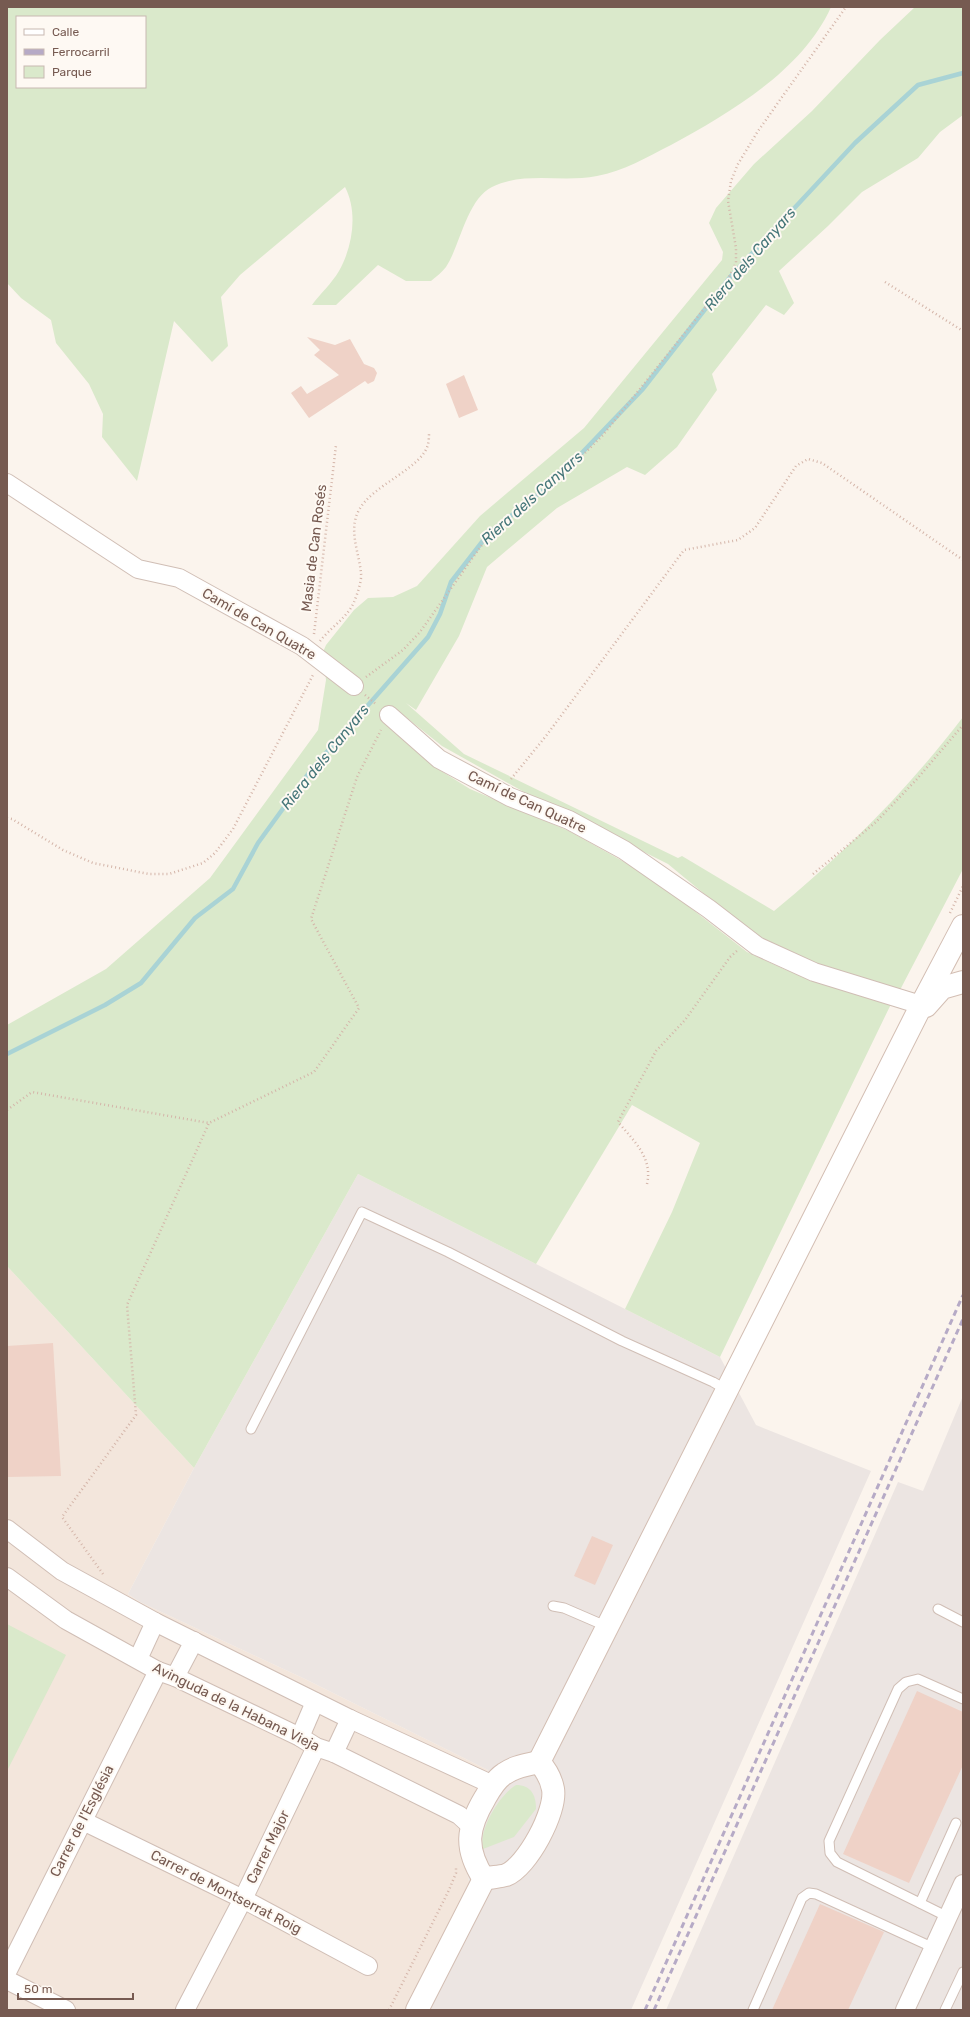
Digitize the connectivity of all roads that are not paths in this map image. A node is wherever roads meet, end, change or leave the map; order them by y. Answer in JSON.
{"nodes":[{"id":1,"x":7,"y":483,"type":"edge"},
{"id":2,"x":354,"y":686,"type":"road end"},
{"id":3,"x":389,"y":715,"type":"road end"},
{"id":4,"x":963,"y":926,"type":"edge"},
{"id":5,"x":963,"y":982,"type":"edge"},
{"id":6,"x":919,"y":1011,"type":"junction"},
{"id":7,"x":727,"y":1390,"type":"junction"},
{"id":8,"x":251,"y":1429,"type":"dead end"},
{"id":9,"x":7,"y":1529,"type":"edge"},
{"id":10,"x":7,"y":1576,"type":"edge"},
{"id":11,"x":553,"y":1606,"type":"dead end"},
{"id":12,"x":938,"y":1609,"type":"dead end"},
{"id":13,"x":155,"y":1622,"type":"junction"},
{"id":14,"x":963,"y":1622,"type":"edge"},
{"id":15,"x":608,"y":1627,"type":"junction"},
{"id":16,"x":194,"y":1641,"type":"junction"},
{"id":17,"x":138,"y":1659,"type":"junction"},
{"id":18,"x":158,"y":1671,"type":"junction"},
{"id":19,"x":175,"y":1677,"type":"junction"},
{"id":20,"x":963,"y":1699,"type":"edge"},
{"id":21,"x":315,"y":1702,"type":"junction"},
{"id":22,"x":350,"y":1719,"type":"junction"},
{"id":23,"x":300,"y":1736,"type":"junction"},
{"id":24,"x":316,"y":1747,"type":"junction"},
{"id":25,"x":334,"y":1753,"type":"junction"},
{"id":26,"x":539,"y":1762,"type":"junction"},
{"id":27,"x":493,"y":1786,"type":"junction"},
{"id":28,"x":83,"y":1821,"type":"junction"},
{"id":29,"x":956,"y":1823,"type":"dead end"},
{"id":30,"x":471,"y":1826,"type":"junction"},
{"id":31,"x":484,"y":1878,"type":"junction"},
{"id":32,"x":961,"y":1895,"type":"edge"},
{"id":33,"x":243,"y":1898,"type":"junction"},
{"id":34,"x":920,"y":1903,"type":"junction"},
{"id":35,"x":948,"y":1917,"type":"junction"},
{"id":36,"x":934,"y":1948,"type":"junction"},
{"id":37,"x":368,"y":1966,"type":"dead end"},
{"id":38,"x":7,"y":1972,"type":"edge"},
{"id":39,"x":963,"y":1972,"type":"edge"},
{"id":40,"x":7,"y":1980,"type":"edge"},
{"id":41,"x":66,"y":2010,"type":"edge"},
{"id":42,"x":185,"y":2010,"type":"edge"},
{"id":43,"x":417,"y":2010,"type":"edge"},
{"id":44,"x":753,"y":2010,"type":"edge"},
{"id":45,"x":905,"y":2010,"type":"edge"},
{"id":46,"x":945,"y":2010,"type":"edge"}],
"edges":[{"from":1,"to":2,"type":"street","name":"Camí de Can Quatre"},
{"from":3,"to":6,"type":"street","name":"Camí de Can Quatre"},
{"from":4,"to":6,"type":"street"},
{"from":5,"to":6,"type":"street"},
{"from":6,"to":7,"type":"street"},
{"from":7,"to":8,"type":"lane"},
{"from":7,"to":15,"type":"street"},
{"from":9,"to":13,"type":"street"},
{"from":10,"to":17,"type":"street","name":"Avinguda de la Habana Vieja"},
{"from":11,"to":15,"type":"lane"},
{"from":12,"to":14,"type":"lane"},
{"from":13,"to":16,"type":"street"},
{"from":13,"to":17,"type":"street"},
{"from":15,"to":26,"type":"street"},
{"from":16,"to":19,"type":"street"},
{"from":16,"to":21,"type":"street"},
{"from":17,"to":18,"type":"street","name":"Avinguda de la Habana Vieja"},
{"from":18,"to":19,"type":"street","name":"Avinguda de la Habana Vieja"},
{"from":18,"to":28,"type":"street","name":"Carrer de l'Església"},
{"from":19,"to":23,"type":"street","name":"Avinguda de la Habana Vieja"},
{"from":20,"to":34,"type":"lane"},
{"from":21,"to":22,"type":"street"},
{"from":21,"to":23,"type":"street"},
{"from":22,"to":25,"type":"street"},
{"from":22,"to":27,"type":"street"},
{"from":23,"to":24,"type":"street","name":"Avinguda de la Habana Vieja"},
{"from":24,"to":25,"type":"street","name":"Avinguda de la Habana Vieja"},
{"from":24,"to":33,"type":"street","name":"Carrer Major"},
{"from":25,"to":30,"type":"street","name":"Avinguda de la Habana Vieja"},
{"from":26,"to":27,"type":"street"},
{"from":26,"to":31,"type":"street"},
{"from":27,"to":30,"type":"street"},
{"from":28,"to":33,"type":"street","name":"Carrer de Montserrat Roig"},
{"from":28,"to":38,"type":"street","name":"Carrer de l'Església"},
{"from":29,"to":34,"type":"lane"},
{"from":30,"to":31,"type":"street"},
{"from":31,"to":43,"type":"street"},
{"from":32,"to":35,"type":"street"},
{"from":33,"to":37,"type":"street","name":"Carrer de Montserrat Roig"},
{"from":33,"to":42,"type":"street","name":"Carrer Major"},
{"from":34,"to":35,"type":"lane"},
{"from":35,"to":36,"type":"street"},
{"from":36,"to":44,"type":"lane"},
{"from":36,"to":45,"type":"street"},
{"from":39,"to":46,"type":"lane"},
{"from":40,"to":41,"type":"street"}]}
